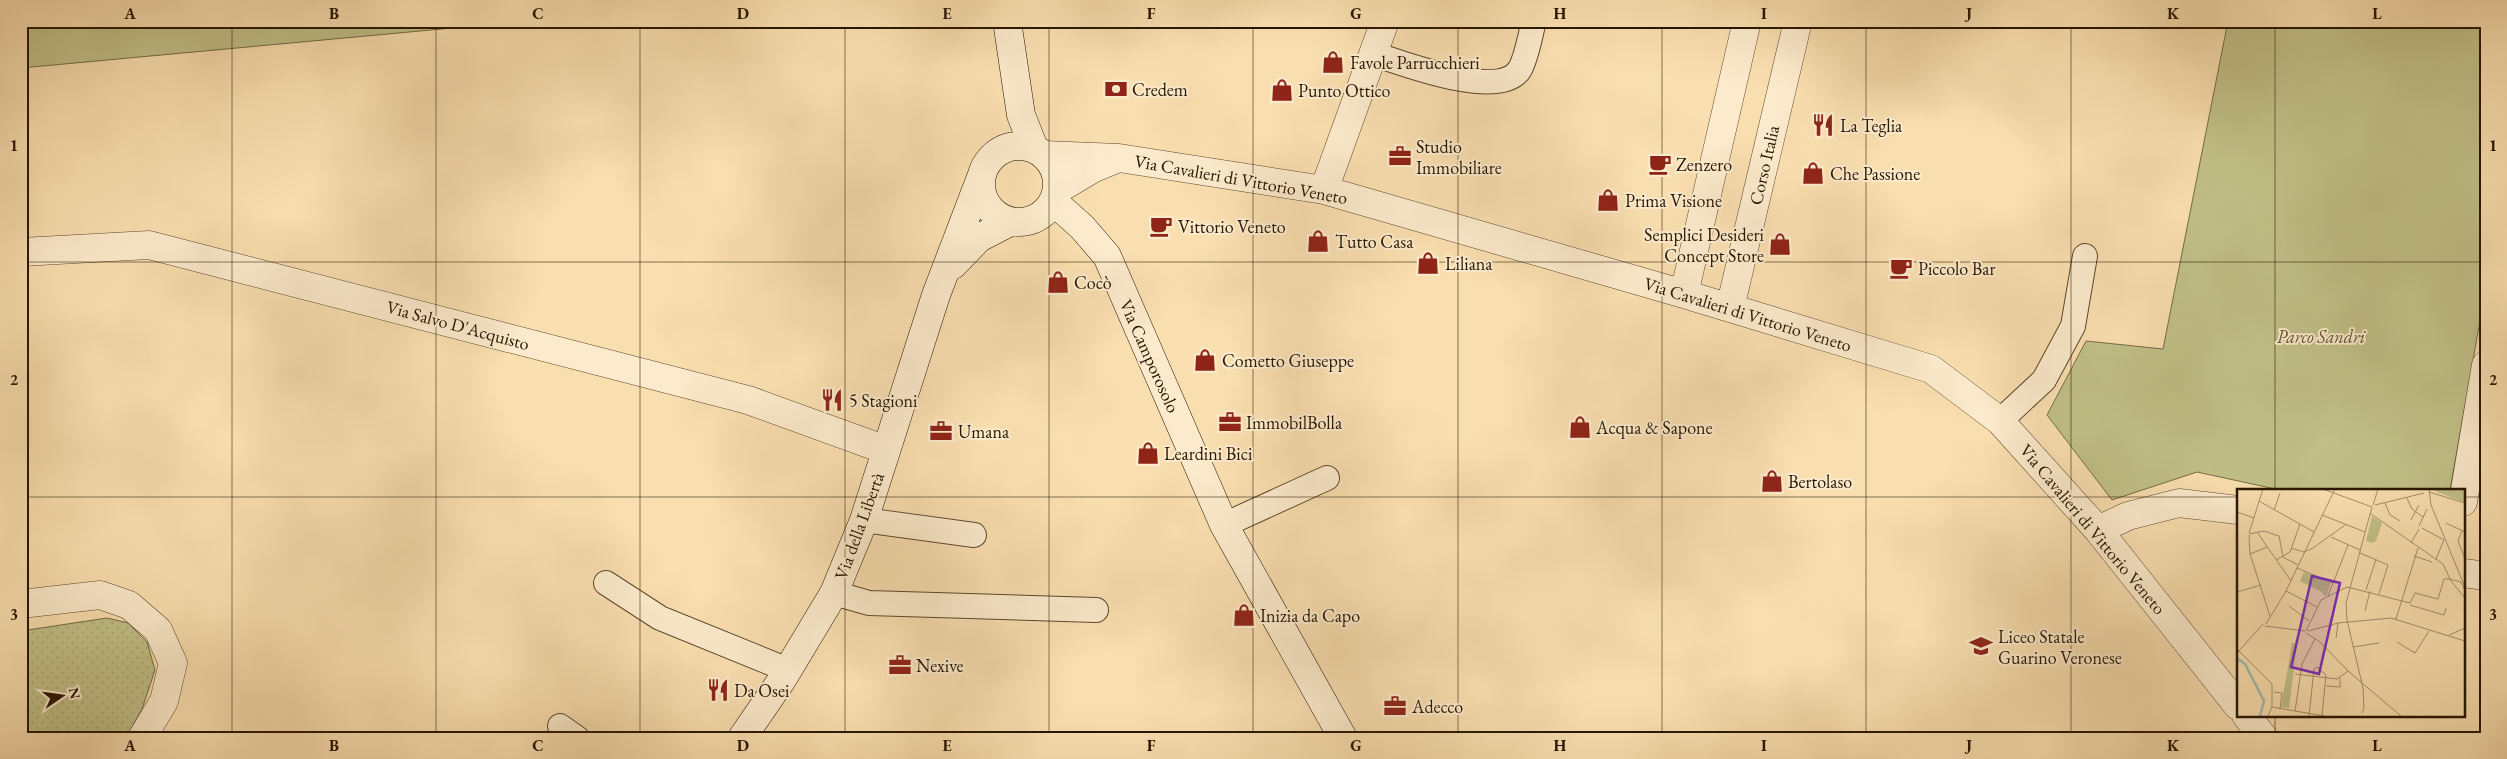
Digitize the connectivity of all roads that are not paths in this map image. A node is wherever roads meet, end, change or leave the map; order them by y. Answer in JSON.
{"nodes":[{"id":1,"x":1007,"y":21,"type":"edge"},
{"id":2,"x":1385,"y":21,"type":"edge"},
{"id":3,"x":1534,"y":21,"type":"edge"},
{"id":4,"x":1747,"y":21,"type":"edge"},
{"id":5,"x":1798,"y":21,"type":"edge"},
{"id":6,"x":1374,"y":54,"type":"junction"},
{"id":7,"x":1017,"y":96,"type":"junction"},
{"id":8,"x":1039,"y":152,"type":"junction"},
{"id":9,"x":1119,"y":158,"type":"junction"},
{"id":10,"x":990,"y":163,"type":"junction"},
{"id":11,"x":1324,"y":190,"type":"junction"},
{"id":12,"x":1055,"y":196,"type":"junction"},
{"id":13,"x":1010,"y":222,"type":"junction"},
{"id":14,"x":21,"y":252,"type":"edge"},
{"id":15,"x":2085,"y":256,"type":"dead end"},
{"id":16,"x":1684,"y":294,"type":"junction"},
{"id":17,"x":936,"y":295,"type":"junction"},
{"id":18,"x":1730,"y":308,"type":"junction"},
{"id":19,"x":2486,"y":365,"type":"edge"},
{"id":20,"x":2000,"y":421,"type":"junction"},
{"id":21,"x":886,"y":450,"type":"junction"},
{"id":22,"x":1327,"y":478,"type":"dead end"},
{"id":23,"x":2464,"y":496,"type":"edge"},
{"id":24,"x":2237,"y":510,"type":"edge"},
{"id":25,"x":864,"y":520,"type":"junction"},
{"id":26,"x":1224,"y":525,"type":"junction"},
{"id":27,"x":2098,"y":530,"type":"junction"},
{"id":28,"x":974,"y":535,"type":"dead end"},
{"id":29,"x":2464,"y":573,"type":"edge"},
{"id":30,"x":2486,"y":576,"type":"edge"},
{"id":31,"x":606,"y":583,"type":"dead end"},
{"id":32,"x":834,"y":593,"type":"junction"},
{"id":33,"x":21,"y":604,"type":"edge"},
{"id":34,"x":1096,"y":610,"type":"dead end"},
{"id":35,"x":788,"y":670,"type":"junction"},
{"id":36,"x":2237,"y":705,"type":"edge"},
{"id":37,"x":2247,"y":716,"type":"edge"},
{"id":38,"x":142,"y":738,"type":"edge"},
{"id":39,"x":742,"y":738,"type":"edge"},
{"id":40,"x":1343,"y":738,"type":"edge"},
{"id":41,"x":2264,"y":738,"type":"edge"}],
"edges":[{"from":1,"to":7,"type":"street"},
{"from":2,"to":6,"type":"street"},
{"from":3,"to":6,"type":"lane"},
{"from":4,"to":16,"type":"street"},
{"from":5,"to":18,"type":"street","name":"Corso Italia"},
{"from":6,"to":11,"type":"street"},
{"from":7,"to":8,"type":"street"},
{"from":7,"to":10,"type":"street"},
{"from":8,"to":9,"type":"street","name":"Via Cavalieri di Vittorio Veneto"},
{"from":8,"to":10,"type":"street"},
{"from":8,"to":12,"type":"street"},
{"from":9,"to":11,"type":"street","name":"Via Cavalieri di Vittorio Veneto"},
{"from":9,"to":12,"type":"street","name":"Via Cavalieri di Vittorio Veneto"},
{"from":10,"to":13,"type":"street"},
{"from":10,"to":17,"type":"street","name":"Via della Libertà"},
{"from":11,"to":16,"type":"street","name":"Via Cavalieri di Vittorio Veneto"},
{"from":12,"to":13,"type":"street"},
{"from":12,"to":26,"type":"street","name":"Via Camporosolo"},
{"from":13,"to":17,"type":"street","name":"Via della Libertà"},
{"from":14,"to":21,"type":"street","name":"Via Salvo D'Acquisto"},
{"from":15,"to":20,"type":"lane"},
{"from":16,"to":18,"type":"street","name":"Via Cavalieri di Vittorio Veneto"},
{"from":17,"to":21,"type":"street","name":"Via della Libertà"},
{"from":18,"to":20,"type":"street","name":"Via Cavalieri di Vittorio Veneto"},
{"from":19,"to":23,"type":"street"},
{"from":20,"to":27,"type":"street","name":"Via Cavalieri di Vittorio Veneto"},
{"from":21,"to":25,"type":"street","name":"Via della Libertà"},
{"from":22,"to":26,"type":"lane"},
{"from":24,"to":27,"type":"street"},
{"from":25,"to":28,"type":"lane"},
{"from":25,"to":32,"type":"street","name":"Via della Libertà"},
{"from":26,"to":40,"type":"street","name":"Via Camporosolo"},
{"from":27,"to":36,"type":"street","name":"Via Cavalieri di Vittorio Veneto"},
{"from":29,"to":30,"type":"street"},
{"from":31,"to":35,"type":"lane"},
{"from":32,"to":34,"type":"lane"},
{"from":32,"to":35,"type":"street","name":"Via della Libertà"},
{"from":33,"to":38,"type":"street"},
{"from":35,"to":39,"type":"street","name":"Via della Libertà"},
{"from":37,"to":41,"type":"street"}]}
